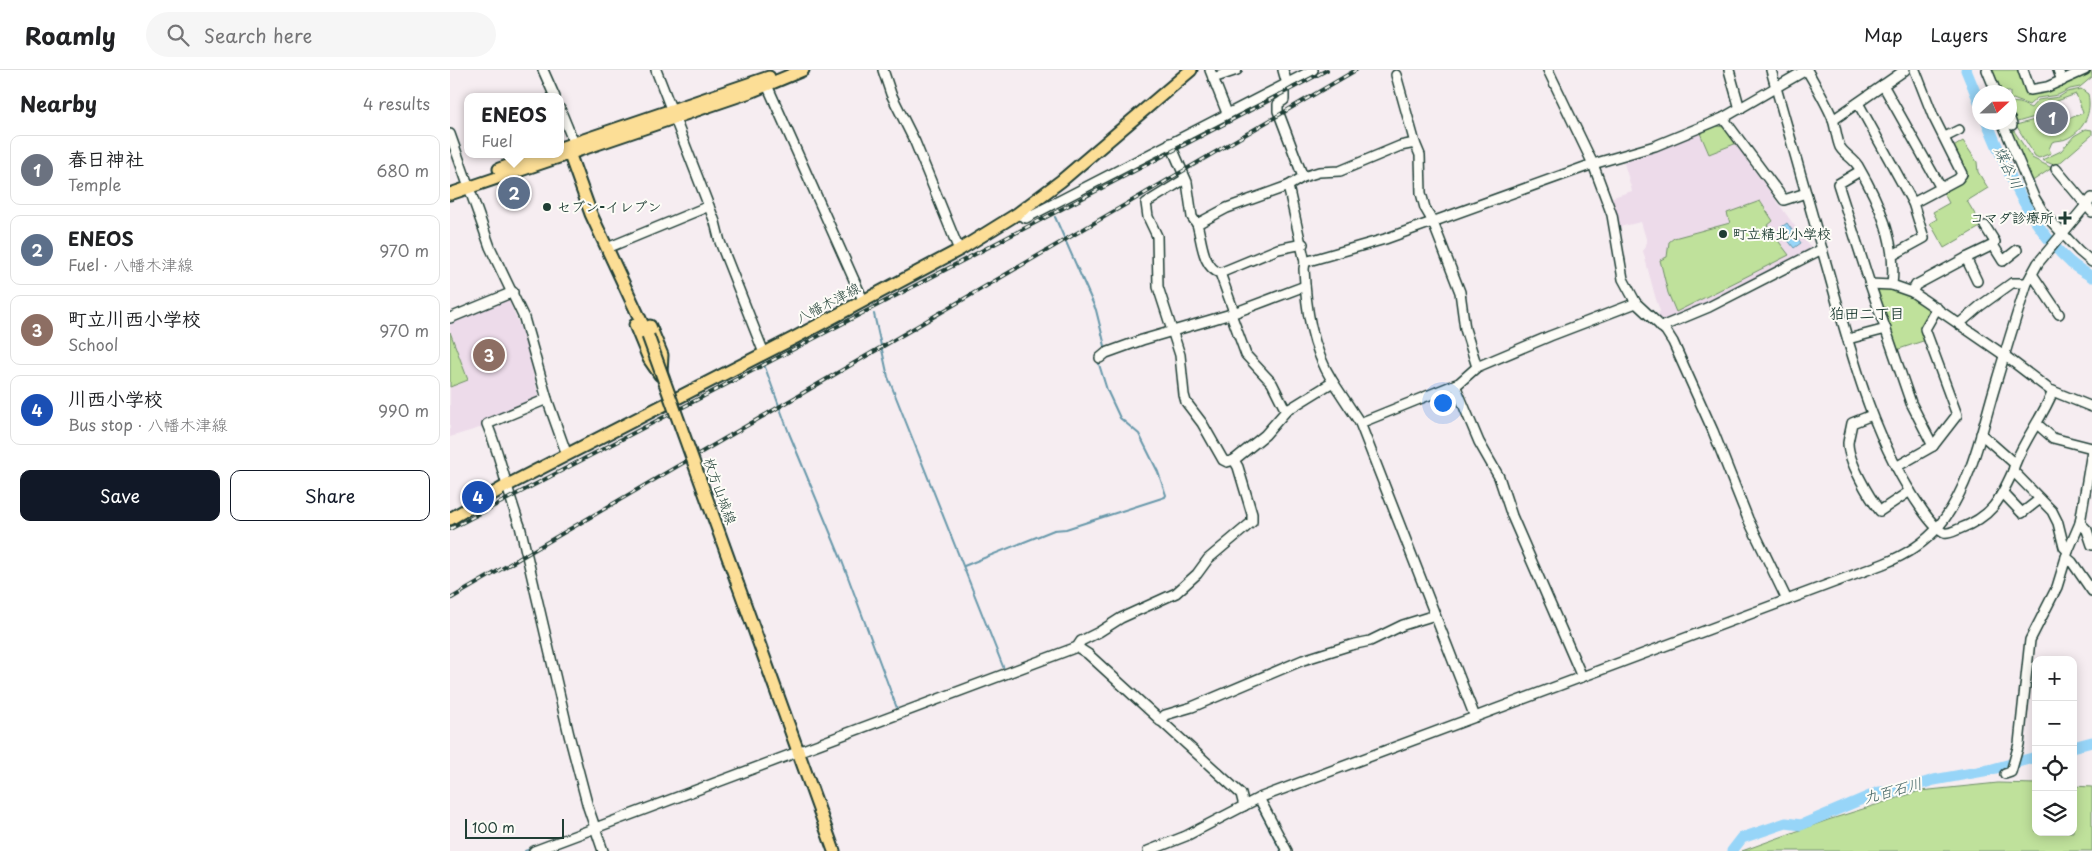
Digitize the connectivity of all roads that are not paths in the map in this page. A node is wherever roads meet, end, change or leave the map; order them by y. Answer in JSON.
{"nodes":[{"id":1,"x":543,"y":70,"type":"edge"},
{"id":2,"x":656,"y":70,"type":"edge"},
{"id":3,"x":787,"y":70,"type":"edge"},
{"id":4,"x":803,"y":70,"type":"edge"},
{"id":5,"x":883,"y":70,"type":"edge"},
{"id":6,"x":1191,"y":70,"type":"edge"},
{"id":7,"x":1237,"y":70,"type":"edge"},
{"id":8,"x":1283,"y":70,"type":"edge"},
{"id":9,"x":1313,"y":70,"type":"edge"},
{"id":10,"x":1548,"y":70,"type":"edge"},
{"id":11,"x":1729,"y":70,"type":"edge"},
{"id":12,"x":1771,"y":70,"type":"edge"},
{"id":13,"x":1807,"y":70,"type":"edge"},
{"id":14,"x":1905,"y":70,"type":"edge"},
{"id":15,"x":1915,"y":70,"type":"edge"},
{"id":16,"x":1982,"y":70,"type":"edge"},
{"id":17,"x":1987,"y":70,"type":"edge"},
{"id":18,"x":2023,"y":70,"type":"edge"},
{"id":19,"x":2058,"y":70,"type":"edge"},
{"id":20,"x":2085,"y":70,"type":"edge"},
{"id":21,"x":1212,"y":74,"type":"edge"},
{"id":22,"x":1396,"y":74,"type":"dead end"},
{"id":23,"x":767,"y":77,"type":"edge"},
{"id":24,"x":2062,"y":81,"type":"junction"},
{"id":25,"x":1285,"y":85,"type":"junction"},
{"id":26,"x":1883,"y":85,"type":"junction"},
{"id":27,"x":1987,"y":85,"type":"edge"},
{"id":28,"x":1993,"y":85,"type":"edge"},
{"id":29,"x":1776,"y":88,"type":"junction"},
{"id":30,"x":553,"y":93,"type":"edge"},
{"id":31,"x":1858,"y":103,"type":"junction"},
{"id":32,"x":1740,"y":109,"type":"junction"},
{"id":33,"x":673,"y":113,"type":"junction"},
{"id":34,"x":1227,"y":113,"type":"junction"},
{"id":35,"x":1723,"y":118,"type":"junction"},
{"id":36,"x":1833,"y":120,"type":"junction"},
{"id":37,"x":564,"y":125,"type":"edge"},
{"id":38,"x":1959,"y":130,"type":"dead end"},
{"id":39,"x":2005,"y":130,"type":"edge"},
{"id":40,"x":450,"y":134,"type":"edge"},
{"id":41,"x":1945,"y":137,"type":"junction"},
{"id":42,"x":1170,"y":143,"type":"junction"},
{"id":43,"x":1415,"y":143,"type":"junction"},
{"id":44,"x":570,"y":148,"type":"edge"},
{"id":45,"x":532,"y":158,"type":"edge"},
{"id":46,"x":542,"y":158,"type":"edge"},
{"id":47,"x":1593,"y":164,"type":"junction"},
{"id":48,"x":2056,"y":169,"type":"dead end"},
{"id":49,"x":1860,"y":172,"type":"junction"},
{"id":50,"x":1303,"y":177,"type":"junction"},
{"id":51,"x":1185,"y":178,"type":"junction"},
{"id":52,"x":469,"y":184,"type":"junction"},
{"id":53,"x":450,"y":186,"type":"edge"},
{"id":54,"x":1288,"y":186,"type":"junction"},
{"id":55,"x":1941,"y":188,"type":"junction"},
{"id":56,"x":1806,"y":193,"type":"junction"},
{"id":57,"x":450,"y":194,"type":"edge"},
{"id":58,"x":1914,"y":203,"type":"junction"},
{"id":59,"x":2090,"y":204,"type":"edge"},
{"id":60,"x":709,"y":206,"type":"junction"},
{"id":61,"x":591,"y":214,"type":"junction"},
{"id":62,"x":1017,"y":214,"type":"junction"},
{"id":63,"x":1432,"y":220,"type":"junction"},
{"id":64,"x":1197,"y":224,"type":"junction"},
{"id":65,"x":1984,"y":226,"type":"dead end"},
{"id":66,"x":2062,"y":235,"type":"junction"},
{"id":67,"x":1302,"y":244,"type":"junction"},
{"id":68,"x":1993,"y":245,"type":"junction"},
{"id":69,"x":612,"y":246,"type":"junction"},
{"id":70,"x":1822,"y":249,"type":"junction"},
{"id":71,"x":959,"y":250,"type":"junction"},
{"id":72,"x":2017,"y":250,"type":"dead end"},
{"id":73,"x":1893,"y":255,"type":"junction"},
{"id":74,"x":1966,"y":258,"type":"junction"},
{"id":75,"x":1306,"y":262,"type":"junction"},
{"id":76,"x":2092,"y":262,"type":"edge"},
{"id":77,"x":1220,"y":273,"type":"junction"},
{"id":78,"x":2032,"y":274,"type":"junction"},
{"id":79,"x":1977,"y":281,"type":"dead end"},
{"id":80,"x":1870,"y":284,"type":"junction"},
{"id":81,"x":2027,"y":284,"type":"junction"},
{"id":82,"x":1892,"y":285,"type":"junction"},
{"id":83,"x":1305,"y":286,"type":"junction"},
{"id":84,"x":513,"y":292,"type":"junction"},
{"id":85,"x":1912,"y":292,"type":"junction"},
{"id":86,"x":863,"y":300,"type":"junction"},
{"id":87,"x":1636,"y":304,"type":"junction"},
{"id":88,"x":1937,"y":308,"type":"junction"},
{"id":89,"x":1233,"y":313,"type":"junction"},
{"id":90,"x":2059,"y":314,"type":"dead end"},
{"id":91,"x":451,"y":315,"type":"edge"},
{"id":92,"x":1960,"y":324,"type":"junction"},
{"id":93,"x":1661,"y":327,"type":"junction"},
{"id":94,"x":1886,"y":329,"type":"junction"},
{"id":95,"x":1173,"y":330,"type":"junction"},
{"id":96,"x":1848,"y":339,"type":"junction"},
{"id":97,"x":764,"y":353,"type":"junction"},
{"id":98,"x":2004,"y":355,"type":"junction"},
{"id":99,"x":1100,"y":358,"type":"dead end"},
{"id":100,"x":1478,"y":367,"type":"junction"},
{"id":101,"x":661,"y":376,"type":"junction"},
{"id":102,"x":1332,"y":382,"type":"junction"},
{"id":103,"x":1455,"y":385,"type":"junction"},
{"id":104,"x":2054,"y":391,"type":"junction"},
{"id":105,"x":547,"y":399,"type":"junction"},
{"id":106,"x":670,"y":400,"type":"junction"},
{"id":107,"x":2092,"y":408,"type":"edge"},
{"id":108,"x":1286,"y":411,"type":"junction"},
{"id":109,"x":1872,"y":415,"type":"junction"},
{"id":110,"x":1360,"y":423,"type":"junction"},
{"id":111,"x":2037,"y":424,"type":"junction"},
{"id":112,"x":1981,"y":434,"type":"junction"},
{"id":113,"x":1933,"y":446,"type":"junction"},
{"id":114,"x":2092,"y":449,"type":"edge"},
{"id":115,"x":567,"y":455,"type":"junction"},
{"id":116,"x":1234,"y":460,"type":"junction"},
{"id":117,"x":1896,"y":467,"type":"junction"},
{"id":118,"x":2014,"y":468,"type":"junction"},
{"id":119,"x":506,"y":486,"type":"junction"},
{"id":120,"x":1910,"y":491,"type":"junction"},
{"id":121,"x":2003,"y":493,"type":"junction"},
{"id":122,"x":2040,"y":499,"type":"junction"},
{"id":123,"x":2088,"y":500,"type":"edge"},
{"id":124,"x":450,"y":519,"type":"edge"},
{"id":125,"x":2080,"y":523,"type":"junction"},
{"id":126,"x":1937,"y":528,"type":"junction"},
{"id":127,"x":2092,"y":545,"type":"edge"},
{"id":128,"x":2067,"y":554,"type":"junction"},
{"id":129,"x":2092,"y":591,"type":"edge"},
{"id":130,"x":1787,"y":600,"type":"junction"},
{"id":131,"x":1435,"y":615,"type":"junction"},
{"id":132,"x":1077,"y":647,"type":"junction"},
{"id":133,"x":1582,"y":677,"type":"junction"},
{"id":134,"x":1475,"y":717,"type":"junction"},
{"id":135,"x":1160,"y":721,"type":"junction"},
{"id":136,"x":798,"y":750,"type":"junction"},
{"id":137,"x":2008,"y":773,"type":"dead end"},
{"id":138,"x":1259,"y":798,"type":"junction"},
{"id":139,"x":1244,"y":806,"type":"junction"},
{"id":140,"x":594,"y":828,"type":"junction"},
{"id":141,"x":534,"y":851,"type":"edge"},
{"id":142,"x":603,"y":851,"type":"edge"},
{"id":143,"x":834,"y":851,"type":"edge"},
{"id":144,"x":1148,"y":851,"type":"edge"},
{"id":145,"x":1286,"y":851,"type":"edge"}],
"edges":[{"from":1,"to":30,"type":"street"},
{"from":2,"to":33,"type":"street"},
{"from":3,"to":23,"type":"main road"},
{"from":4,"to":23,"type":"main road"},
{"from":5,"to":71,"type":"street"},
{"from":6,"to":62,"type":"main road","name":"八幡木津線"},
{"from":7,"to":21,"type":"street"},
{"from":8,"to":25,"type":"street"},
{"from":9,"to":25,"type":"street"},
{"from":10,"to":47,"type":"street"},
{"from":11,"to":32,"type":"street"},
{"from":12,"to":29,"type":"street"},
{"from":13,"to":29,"type":"street"},
{"from":13,"to":36,"type":"street"},
{"from":14,"to":26,"type":"street"},
{"from":15,"to":41,"type":"street"},
{"from":16,"to":27,"type":"street"},
{"from":17,"to":28,"type":"street"},
{"from":18,"to":24,"type":"street"},
{"from":19,"to":24,"type":"street"},
{"from":20,"to":24,"type":"street"},
{"from":21,"to":34,"type":"street"},
{"from":22,"to":43,"type":"street"},
{"from":23,"to":33,"type":"main road"},
{"from":23,"to":86,"type":"street"},
{"from":25,"to":34,"type":"street"},
{"from":25,"to":50,"type":"street"},
{"from":26,"to":31,"type":"street"},
{"from":26,"to":55,"type":"street"},
{"from":29,"to":32,"type":"street"},
{"from":29,"to":56,"type":"street"},
{"from":31,"to":36,"type":"street"},
{"from":31,"to":58,"type":"street"},
{"from":32,"to":35,"type":"street"},
{"from":33,"to":44,"type":"main road"},
{"from":33,"to":60,"type":"street"},
{"from":34,"to":42,"type":"street"},
{"from":35,"to":47,"type":"street"},
{"from":35,"to":56,"type":"street"},
{"from":36,"to":49,"type":"street"},
{"from":37,"to":44,"type":"street"},
{"from":38,"to":41,"type":"street"},
{"from":39,"to":66,"type":"street"},
{"from":40,"to":52,"type":"street"},
{"from":41,"to":55,"type":"street"},
{"from":42,"to":51,"type":"street"},
{"from":42,"to":62,"type":"street"},
{"from":43,"to":50,"type":"street"},
{"from":43,"to":63,"type":"street"},
{"from":44,"to":61,"type":"main road","name":"枚方山城線"},
{"from":45,"to":52,"type":"main road"},
{"from":46,"to":52,"type":"main road"},
{"from":47,"to":63,"type":"street"},
{"from":47,"to":87,"type":"street"},
{"from":48,"to":59,"type":"street"},
{"from":49,"to":73,"type":"street"},
{"from":49,"to":80,"type":"street"},
{"from":50,"to":54,"type":"street"},
{"from":51,"to":64,"type":"street"},
{"from":51,"to":95,"type":"street"},
{"from":52,"to":53,"type":"main road"},
{"from":52,"to":57,"type":"main road"},
{"from":52,"to":84,"type":"street"},
{"from":54,"to":64,"type":"street"},
{"from":54,"to":67,"type":"street"},
{"from":55,"to":58,"type":"street"},
{"from":56,"to":70,"type":"street"},
{"from":58,"to":73,"type":"street"},
{"from":59,"to":66,"type":"street"},
{"from":60,"to":69,"type":"street"},
{"from":60,"to":97,"type":"street"},
{"from":61,"to":69,"type":"main road"},
{"from":61,"to":101,"type":"main road"},
{"from":61,"to":136,"type":"main road","name":"枚方山城線","bridge":true},
{"from":62,"to":71,"type":"main road","name":"八幡木津線"},
{"from":63,"to":75,"type":"street"},
{"from":63,"to":100,"type":"street"},
{"from":64,"to":77,"type":"street"},
{"from":65,"to":68,"type":"street"},
{"from":66,"to":76,"type":"street"},
{"from":66,"to":78,"type":"street"},
{"from":67,"to":75,"type":"street"},
{"from":67,"to":77,"type":"street"},
{"from":68,"to":72,"type":"street"},
{"from":68,"to":74,"type":"street"},
{"from":69,"to":101,"type":"main road"},
{"from":70,"to":93,"type":"street"},
{"from":70,"to":96,"type":"street"},
{"from":71,"to":86,"type":"main road","name":"八幡木津線"},
{"from":73,"to":82,"type":"street"},
{"from":74,"to":79,"type":"street"},
{"from":74,"to":85,"type":"street"},
{"from":75,"to":83,"type":"street"},
{"from":77,"to":89,"type":"street"},
{"from":78,"to":81,"type":"street"},
{"from":78,"to":90,"type":"street"},
{"from":80,"to":82,"type":"street"},
{"from":80,"to":94,"type":"street"},
{"from":81,"to":92,"type":"street"},
{"from":81,"to":98,"type":"street"},
{"from":82,"to":85,"type":"street"},
{"from":83,"to":89,"type":"street"},
{"from":83,"to":102,"type":"street"},
{"from":84,"to":91,"type":"street"},
{"from":84,"to":105,"type":"street"},
{"from":85,"to":88,"type":"street"},
{"from":86,"to":97,"type":"main road","name":"八幡木津線"},
{"from":87,"to":93,"type":"street"},
{"from":87,"to":100,"type":"street"},
{"from":88,"to":92,"type":"street"},
{"from":88,"to":113,"type":"street"},
{"from":89,"to":95,"type":"street"},
{"from":89,"to":108,"type":"street"},
{"from":92,"to":98,"type":"street"},
{"from":93,"to":130,"type":"street"},
{"from":94,"to":96,"type":"street"},
{"from":94,"to":113,"type":"street"},
{"from":95,"to":99,"type":"street"},
{"from":95,"to":116,"type":"street"},
{"from":96,"to":109,"type":"street"},
{"from":97,"to":106,"type":"main road","name":"八幡木津線"},
{"from":98,"to":104,"type":"street"},
{"from":98,"to":112,"type":"street"},
{"from":100,"to":103,"type":"street"},
{"from":101,"to":106,"type":"main road"},
{"from":102,"to":108,"type":"street"},
{"from":102,"to":110,"type":"street"},
{"from":103,"to":110,"type":"street"},
{"from":103,"to":133,"type":"street"},
{"from":104,"to":107,"type":"street"},
{"from":104,"to":111,"type":"street"},
{"from":105,"to":115,"type":"street"},
{"from":105,"to":119,"type":"street"},
{"from":106,"to":115,"type":"main road","name":"八幡木津線"},
{"from":108,"to":116,"type":"street"},
{"from":109,"to":117,"type":"street"},
{"from":109,"to":120,"type":"street"},
{"from":110,"to":131,"type":"street"},
{"from":111,"to":114,"type":"street"},
{"from":111,"to":118,"type":"street"},
{"from":112,"to":118,"type":"street"},
{"from":112,"to":126,"type":"street"},
{"from":113,"to":117,"type":"street"},
{"from":114,"to":123,"type":"street"},
{"from":115,"to":119,"type":"main road","name":"八幡木津線"},
{"from":116,"to":132,"type":"street"},
{"from":117,"to":120,"type":"street"},
{"from":118,"to":121,"type":"street"},
{"from":118,"to":122,"type":"street"},
{"from":119,"to":124,"type":"main road","name":"八幡木津線"},
{"from":119,"to":140,"type":"street"},
{"from":120,"to":126,"type":"street"},
{"from":121,"to":122,"type":"street"},
{"from":121,"to":126,"type":"street"},
{"from":122,"to":128,"type":"street"},
{"from":123,"to":125,"type":"street"},
{"from":125,"to":127,"type":"street"},
{"from":125,"to":128,"type":"street"},
{"from":126,"to":130,"type":"street"},
{"from":128,"to":129,"type":"street"},
{"from":128,"to":137,"type":"street"},
{"from":130,"to":133,"type":"street"},
{"from":131,"to":134,"type":"street"},
{"from":131,"to":135,"type":"street"},
{"from":132,"to":135,"type":"street"},
{"from":132,"to":136,"type":"street"},
{"from":133,"to":134,"type":"street"},
{"from":134,"to":138,"type":"street"},
{"from":135,"to":139,"type":"street"},
{"from":136,"to":140,"type":"street"},
{"from":136,"to":143,"type":"main road","name":"枚方山城線"},
{"from":138,"to":139,"type":"street"},
{"from":138,"to":145,"type":"street"},
{"from":139,"to":144,"type":"street"},
{"from":140,"to":141,"type":"street"},
{"from":140,"to":142,"type":"street"}]}
